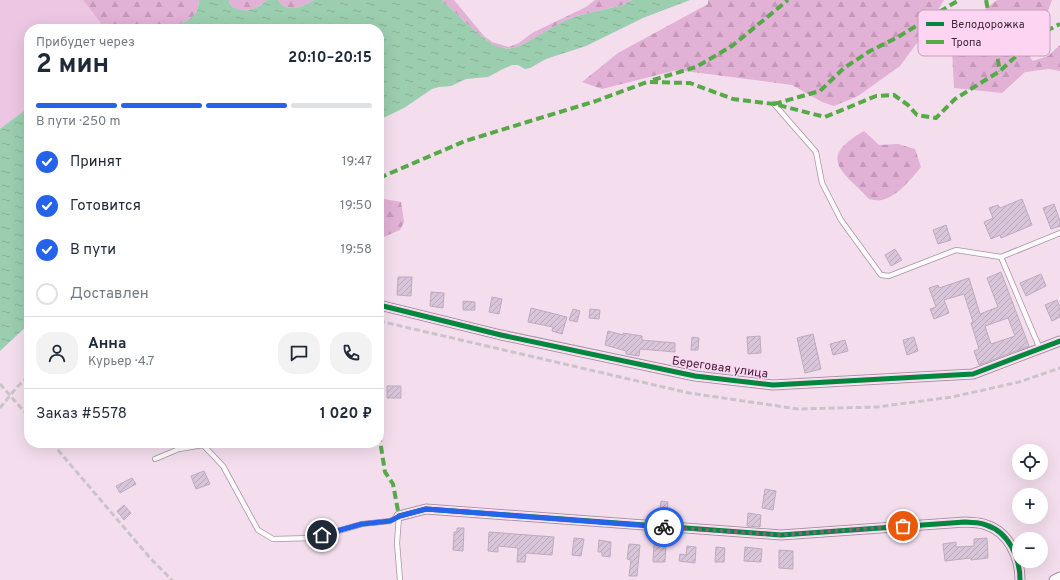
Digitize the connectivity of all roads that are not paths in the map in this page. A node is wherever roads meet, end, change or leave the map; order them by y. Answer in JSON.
{"nodes":[{"id":1,"x":774,"y":104,"type":"dead end"},
{"id":2,"x":1060,"y":233,"type":"edge"},
{"id":3,"x":1001,"y":256,"type":"junction"},
{"id":4,"x":384,"y":306,"type":"edge"},
{"id":5,"x":1060,"y":341,"type":"edge"},
{"id":6,"x":1040,"y":349,"type":"junction"},
{"id":7,"x":187,"y":448,"type":"edge"},
{"id":8,"x":205,"y":448,"type":"edge"},
{"id":9,"x":155,"y":459,"type":"dead end"},
{"id":10,"x":400,"y":516,"type":"junction"},
{"id":11,"x":1060,"y":577,"type":"edge"},
{"id":12,"x":400,"y":580,"type":"edge"},
{"id":13,"x":1020,"y":580,"type":"edge"},
{"id":14,"x":1054,"y":580,"type":"edge"}],
"edges":[{"from":1,"to":3,"type":"lane"},
{"from":2,"to":3,"type":"lane"},
{"from":3,"to":6,"type":"lane"},
{"from":4,"to":6,"type":"street","name":"Береговая улица"},
{"from":5,"to":6,"type":"street","name":"Береговая улица"},
{"from":7,"to":9,"type":"lane"},
{"from":8,"to":10,"type":"lane"},
{"from":10,"to":12,"type":"lane"},
{"from":10,"to":13,"type":"street"},
{"from":11,"to":14,"type":"street"}]}
